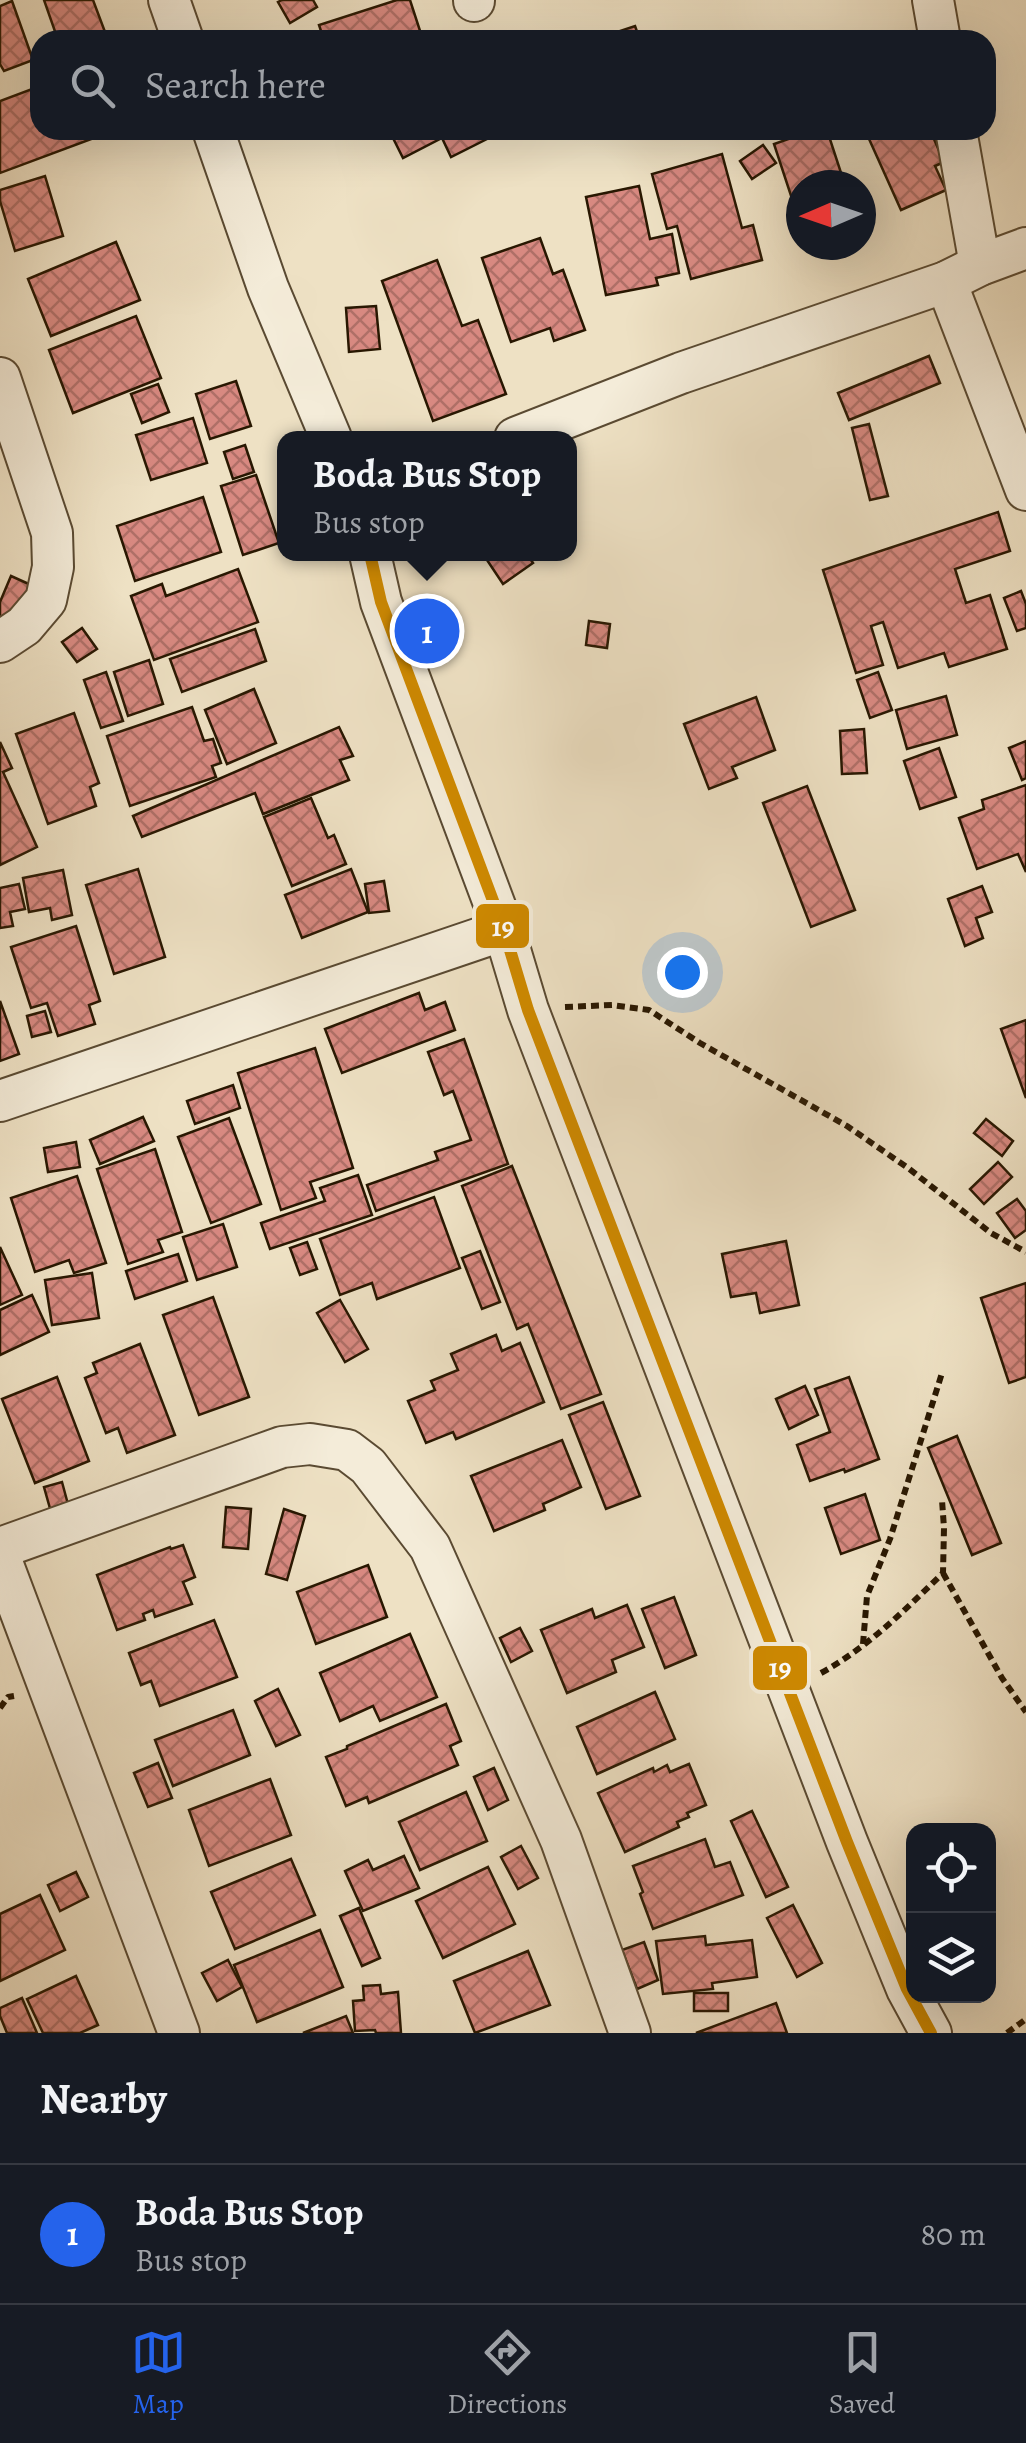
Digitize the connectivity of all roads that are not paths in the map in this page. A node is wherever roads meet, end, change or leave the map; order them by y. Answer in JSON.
{"nodes":[{"id":1,"x":169,"y":0,"type":"edge"},
{"id":2,"x":934,"y":0,"type":"edge"},
{"id":3,"x":179,"y":30,"type":"edge"},
{"id":4,"x":938,"y":30,"type":"edge"},
{"id":5,"x":217,"y":140,"type":"edge"},
{"id":6,"x":956,"y":140,"type":"edge"},
{"id":7,"x":1026,"y":248,"type":"edge"},
{"id":8,"x":963,"y":273,"type":"junction"},
{"id":9,"x":0,"y":378,"type":"edge"},
{"id":10,"x":328,"y":431,"type":"edge"},
{"id":11,"x":533,"y":431,"type":"edge"},
{"id":12,"x":1026,"y":490,"type":"edge"},
{"id":13,"x":372,"y":561,"type":"edge"},
{"id":14,"x":0,"y":642,"type":"edge"},
{"id":15,"x":504,"y":930,"type":"junction"},
{"id":16,"x":0,"y":1100,"type":"edge"},
{"id":17,"x":0,"y":1548,"type":"edge"},
{"id":18,"x":0,"y":1557,"type":"edge"},
{"id":19,"x":179,"y":2033,"type":"edge"},
{"id":20,"x":630,"y":2033,"type":"edge"},
{"id":21,"x":931,"y":2033,"type":"edge"}],
"edges":[{"from":1,"to":3,"type":"street"},
{"from":2,"to":4,"type":"street"},
{"from":5,"to":10,"type":"street"},
{"from":6,"to":8,"type":"street"},
{"from":7,"to":8,"type":"street"},
{"from":8,"to":11,"type":"street"},
{"from":8,"to":12,"type":"street"},
{"from":9,"to":14,"type":"street"},
{"from":13,"to":15,"type":"street"},
{"from":15,"to":16,"type":"street"},
{"from":15,"to":21,"type":"street"},
{"from":17,"to":20,"type":"street"},
{"from":18,"to":19,"type":"street"}]}
